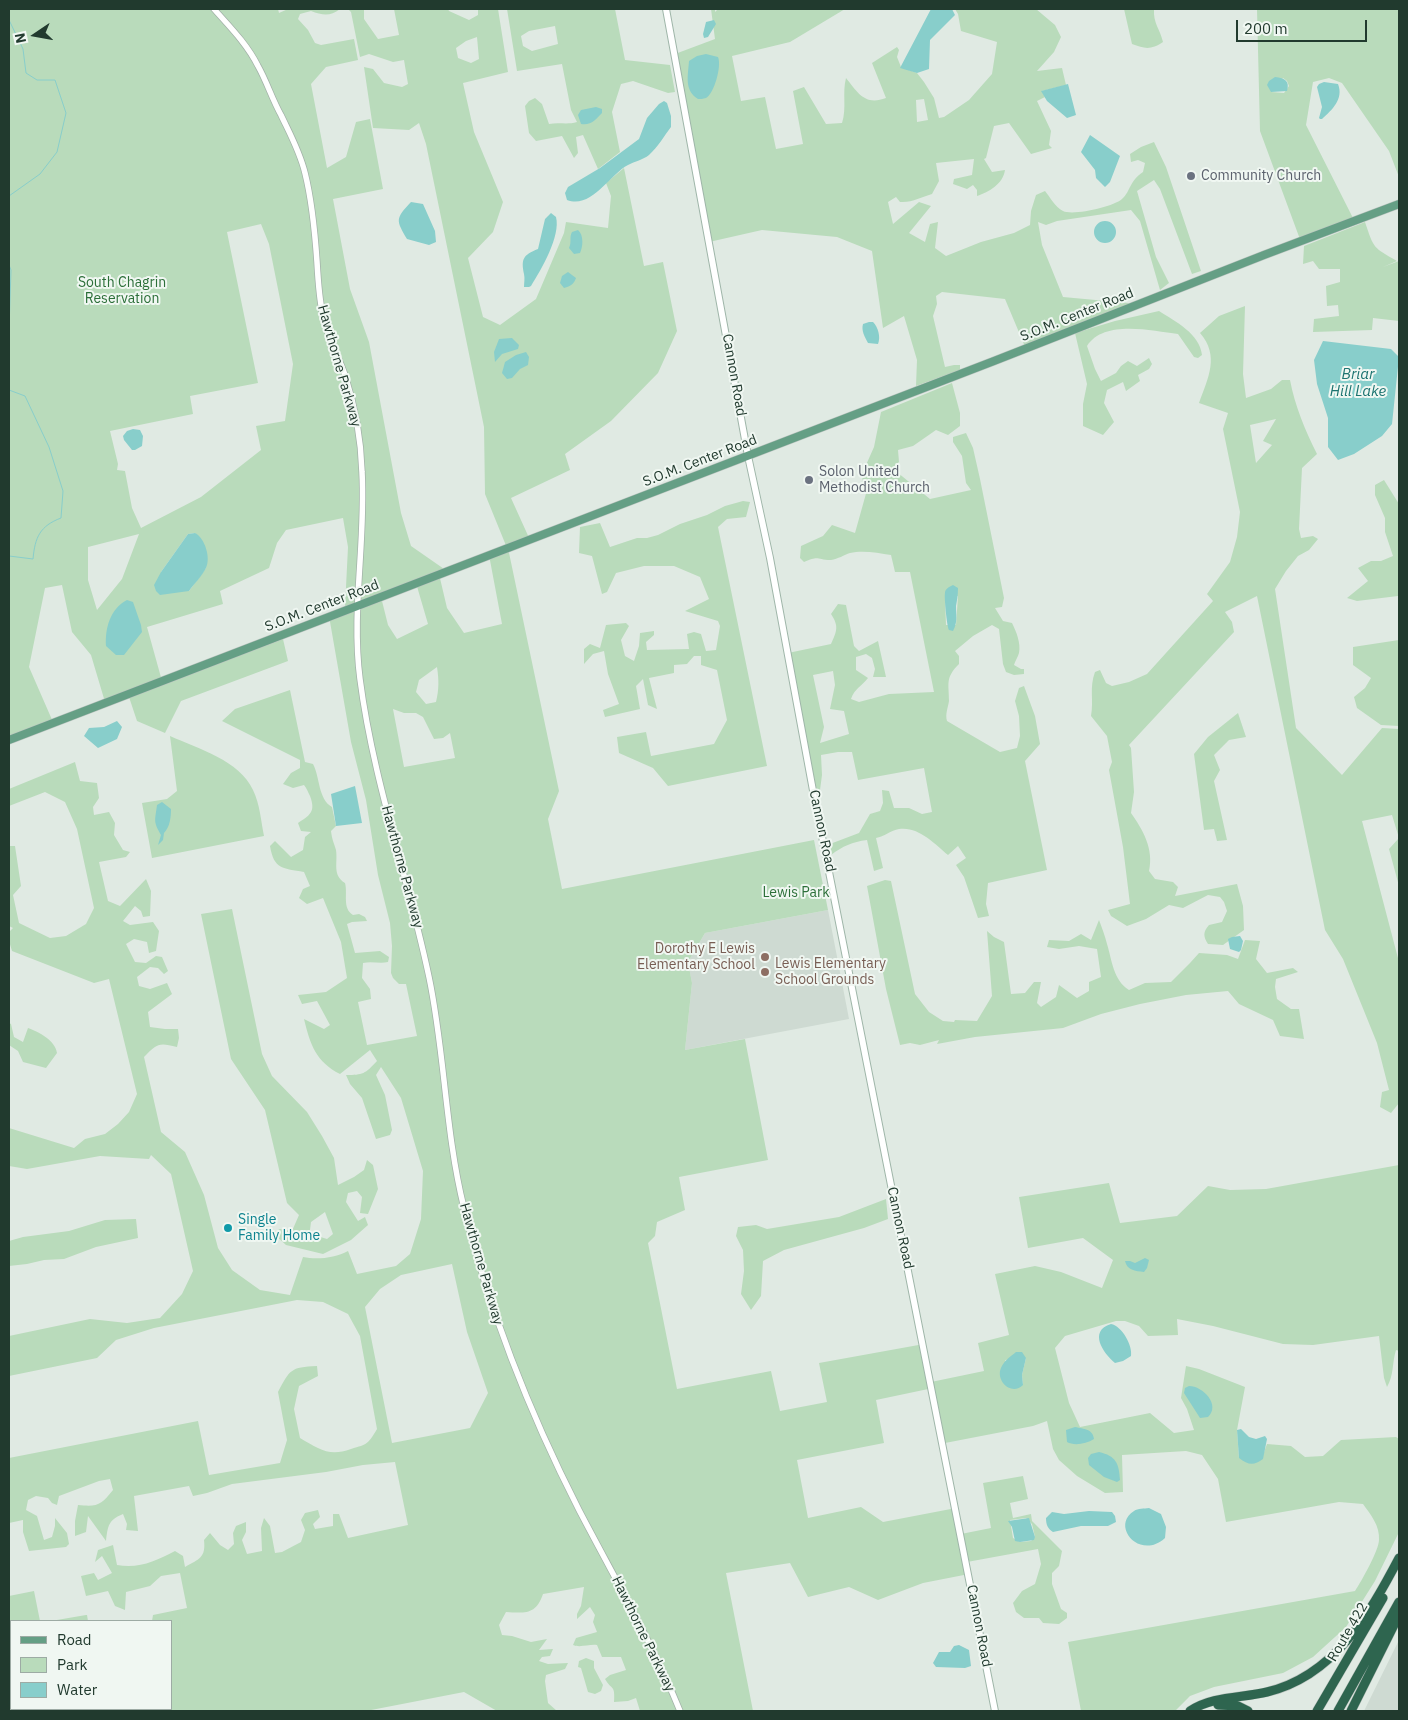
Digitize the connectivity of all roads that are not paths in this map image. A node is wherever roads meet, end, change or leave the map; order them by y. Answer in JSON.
{"nodes":[{"id":1,"x":214,"y":9,"type":"edge"},
{"id":2,"x":666,"y":9,"type":"edge"},
{"id":3,"x":1399,"y":204,"type":"edge"},
{"id":4,"x":748,"y":456,"type":"junction"},
{"id":5,"x":358,"y":605,"type":"junction"},
{"id":6,"x":9,"y":740,"type":"edge"},
{"id":7,"x":1399,"y":1558,"type":"edge"},
{"id":8,"x":1399,"y":1564,"type":"edge"},
{"id":9,"x":1399,"y":1602,"type":"edge"},
{"id":10,"x":1399,"y":1615,"type":"edge"},
{"id":11,"x":680,"y":1711,"type":"edge"},
{"id":12,"x":995,"y":1711,"type":"edge"},
{"id":13,"x":1190,"y":1711,"type":"edge"},
{"id":14,"x":1199,"y":1711,"type":"edge"},
{"id":15,"x":1248,"y":1711,"type":"edge"},
{"id":16,"x":1317,"y":1711,"type":"edge"},
{"id":17,"x":1338,"y":1711,"type":"edge"},
{"id":18,"x":1351,"y":1711,"type":"edge"}],
"edges":[{"from":1,"to":5,"type":"street","name":"Hawthorne Parkway"},
{"from":2,"to":4,"type":"main road","name":"Cannon Road"},
{"from":3,"to":4,"type":"main road","name":"S.O.M. Center Road"},
{"from":4,"to":5,"type":"main road","name":"S.O.M. Center Road"},
{"from":4,"to":12,"type":"main road","name":"Cannon Road"},
{"from":5,"to":6,"type":"main road","name":"S.O.M. Center Road"},
{"from":5,"to":11,"type":"street","name":"Hawthorne Parkway"},
{"from":7,"to":13,"type":"highway"},
{"from":8,"to":16,"type":"highway","name":"Route 422"},
{"from":9,"to":17,"type":"highway"},
{"from":10,"to":18,"type":"highway"},
{"from":14,"to":15,"type":"highway"}]}
